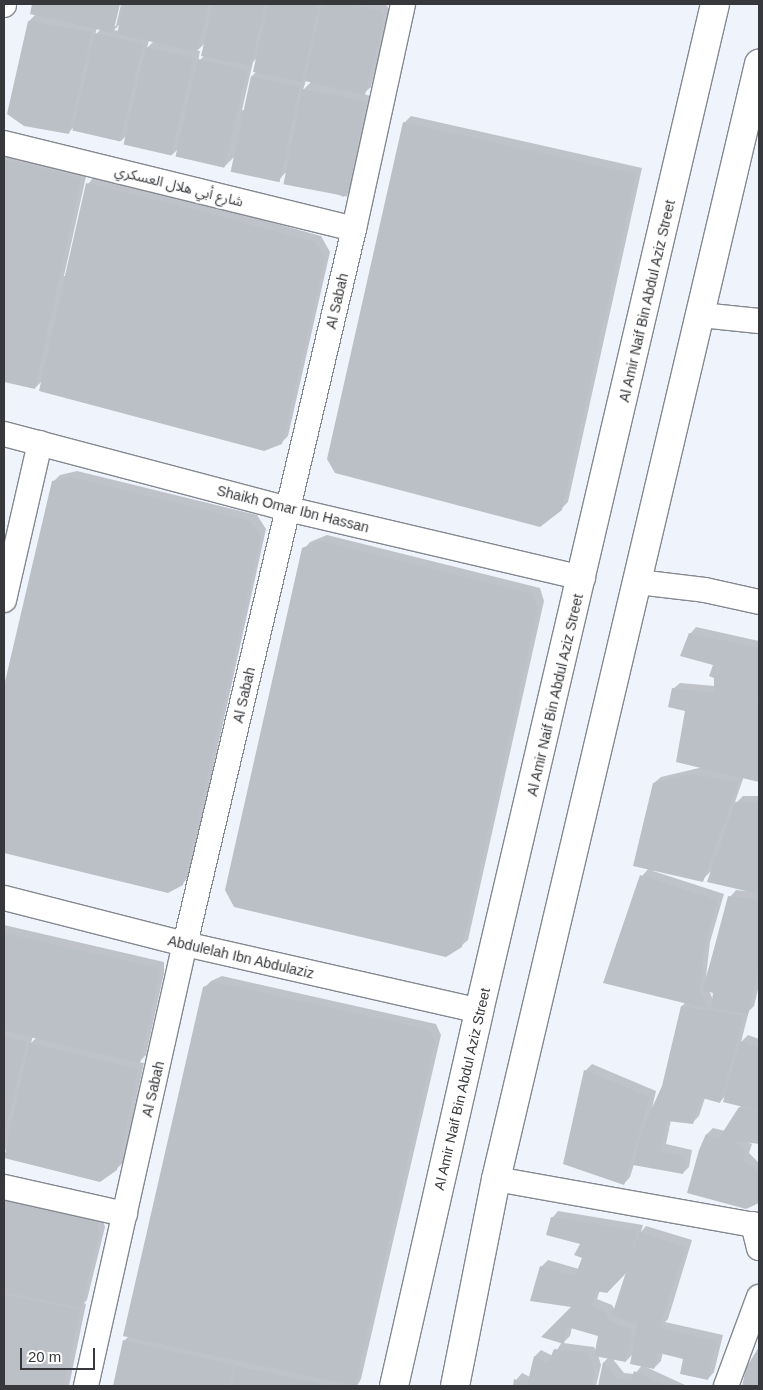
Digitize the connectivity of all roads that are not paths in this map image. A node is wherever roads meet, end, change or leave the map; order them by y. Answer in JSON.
{"nodes":[{"id":1,"x":403,"y":4,"type":"edge"},
{"id":2,"x":715,"y":4,"type":"edge"},
{"id":3,"x":759,"y":64,"type":"edge"},
{"id":4,"x":4,"y":143,"type":"edge"},
{"id":5,"x":354,"y":229,"type":"junction"},
{"id":6,"x":701,"y":315,"type":"junction"},
{"id":7,"x":759,"y":322,"type":"edge"},
{"id":8,"x":4,"y":434,"type":"edge"},
{"id":9,"x":40,"y":443,"type":"junction"},
{"id":10,"x":288,"y":509,"type":"junction"},
{"id":11,"x":583,"y":578,"type":"junction"},
{"id":12,"x":638,"y":582,"type":"junction"},
{"id":13,"x":4,"y":600,"type":"edge"},
{"id":14,"x":759,"y":602,"type":"edge"},
{"id":15,"x":4,"y":898,"type":"edge"},
{"id":16,"x":185,"y":944,"type":"junction"},
{"id":17,"x":480,"y":1011,"type":"junction"},
{"id":18,"x":496,"y":1179,"type":"junction"},
{"id":19,"x":4,"y":1187,"type":"edge"},
{"id":20,"x":125,"y":1214,"type":"junction"},
{"id":21,"x":756,"y":1225,"type":"edge"},
{"id":22,"x":759,"y":1248,"type":"edge"},
{"id":23,"x":759,"y":1297,"type":"edge"},
{"id":24,"x":86,"y":1386,"type":"edge"},
{"id":25,"x":394,"y":1386,"type":"edge"},
{"id":26,"x":455,"y":1386,"type":"edge"},
{"id":27,"x":726,"y":1386,"type":"edge"}],
"edges":[{"from":1,"to":5,"type":"street","name":"Al Sabah"},
{"from":2,"to":11,"type":"street","name":"Al Amir Naif Bin Abdul Aziz Street"},
{"from":3,"to":6,"type":"street"},
{"from":4,"to":5,"type":"street","name":"شارع أبي هلال العسكري"},
{"from":5,"to":10,"type":"street","name":"Al Sabah"},
{"from":6,"to":7,"type":"street"},
{"from":6,"to":12,"type":"street"},
{"from":8,"to":9,"type":"street","name":"Shaikh Omar Ibn Hassan"},
{"from":9,"to":10,"type":"street","name":"Shaikh Omar Ibn Hassan"},
{"from":9,"to":13,"type":"street"},
{"from":10,"to":11,"type":"street","name":"Shaikh Omar Ibn Hassan"},
{"from":10,"to":16,"type":"street","name":"Al Sabah"},
{"from":11,"to":17,"type":"street","name":"Al Amir Naif Bin Abdul Aziz Street"},
{"from":12,"to":14,"type":"street"},
{"from":12,"to":18,"type":"street"},
{"from":15,"to":16,"type":"street","name":"Abdulelah Ibn Abdulaziz"},
{"from":16,"to":17,"type":"street","name":"Abdulelah Ibn Abdulaziz"},
{"from":16,"to":20,"type":"street","name":"Al Sabah"},
{"from":17,"to":25,"type":"street","name":"Al Amir Naif Bin Abdul Aziz Street"},
{"from":18,"to":21,"type":"street"},
{"from":18,"to":26,"type":"street"},
{"from":19,"to":20,"type":"street"},
{"from":20,"to":24,"type":"street","name":"Al Sabah"},
{"from":21,"to":22,"type":"street"},
{"from":23,"to":27,"type":"street"}]}
